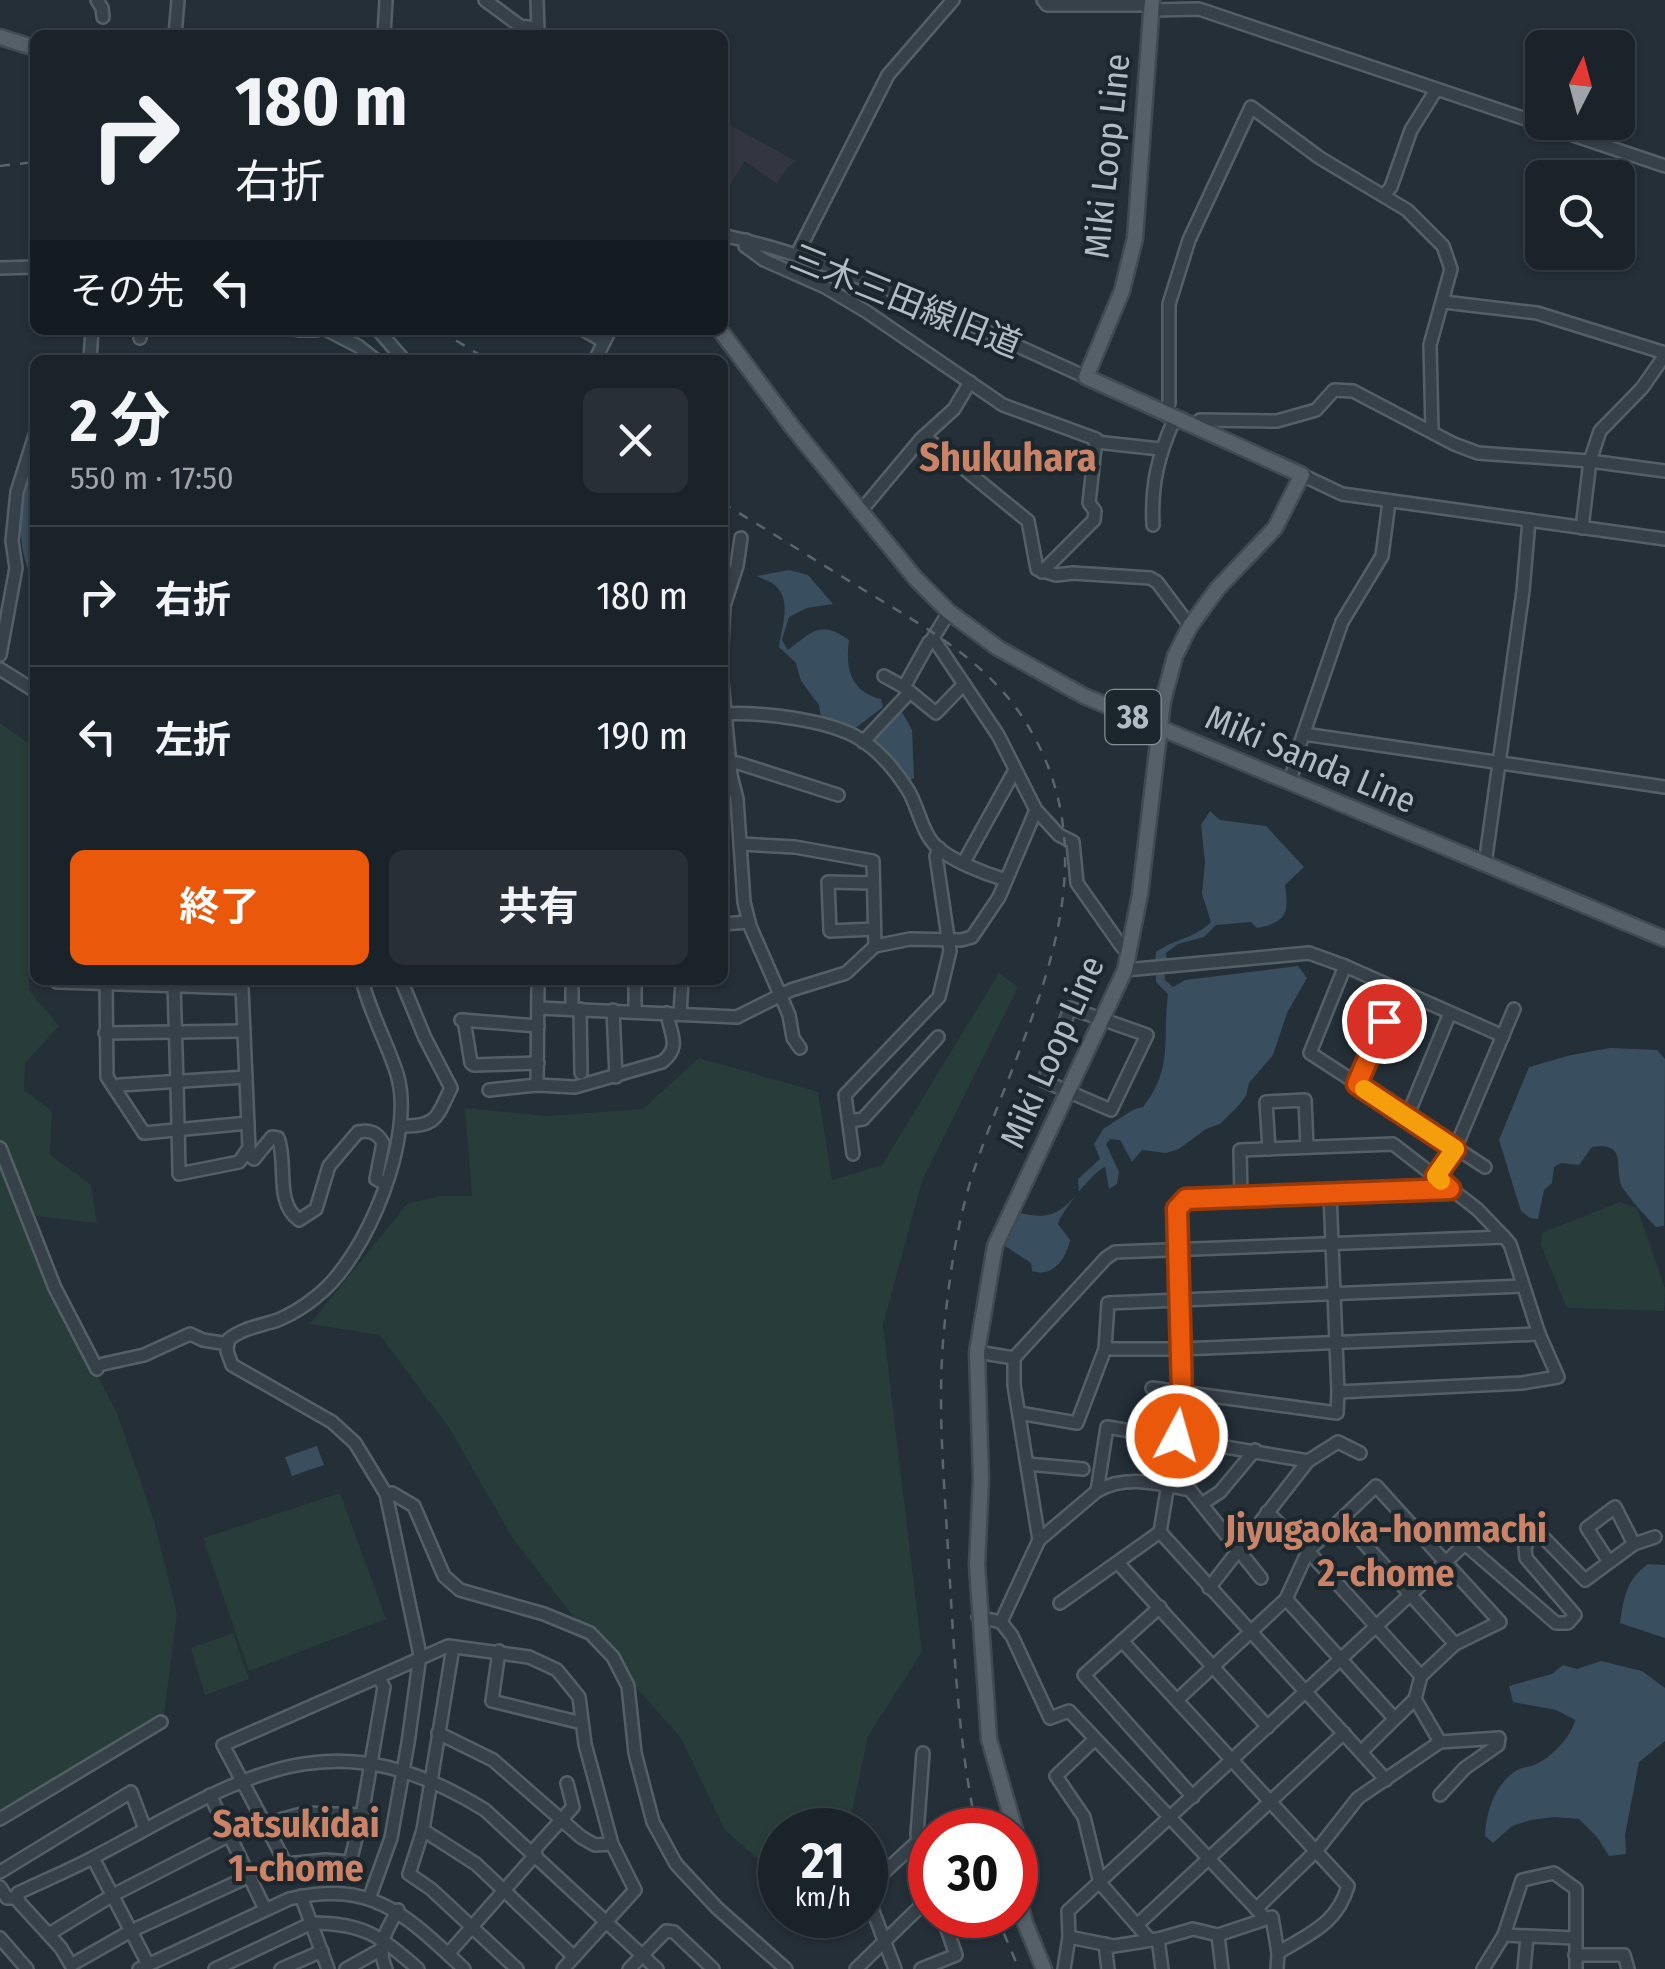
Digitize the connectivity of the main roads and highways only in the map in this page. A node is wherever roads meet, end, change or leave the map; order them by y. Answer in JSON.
{"nodes":[{"id":1,"x":1151,"y":5,"type":"edge"},
{"id":2,"x":0,"y":38,"type":"edge"},
{"id":3,"x":30,"y":47,"type":"edge"},
{"id":4,"x":724,"y":335,"type":"edge"},
{"id":5,"x":1159,"y":729,"type":"junction"},
{"id":6,"x":1665,"y":940,"type":"edge"},
{"id":7,"x":1009,"y":1808,"type":"edge"},
{"id":8,"x":1031,"y":1938,"type":"edge"},
{"id":9,"x":1044,"y":1969,"type":"edge"}],
"edges":[{"from":1,"to":5,"type":"main road","name":"Miki Loop Line"},
{"from":2,"to":3,"type":"main road"},
{"from":4,"to":5,"type":"main road","name":"Miki Sanda Line","number":"38"},
{"from":5,"to":6,"type":"main road","name":"Miki Sanda Line","number":"38"},
{"from":5,"to":7,"type":"main road","name":"Miki Loop Line"},
{"from":8,"to":9,"type":"main road","name":"Miki Loop Line"}]}
